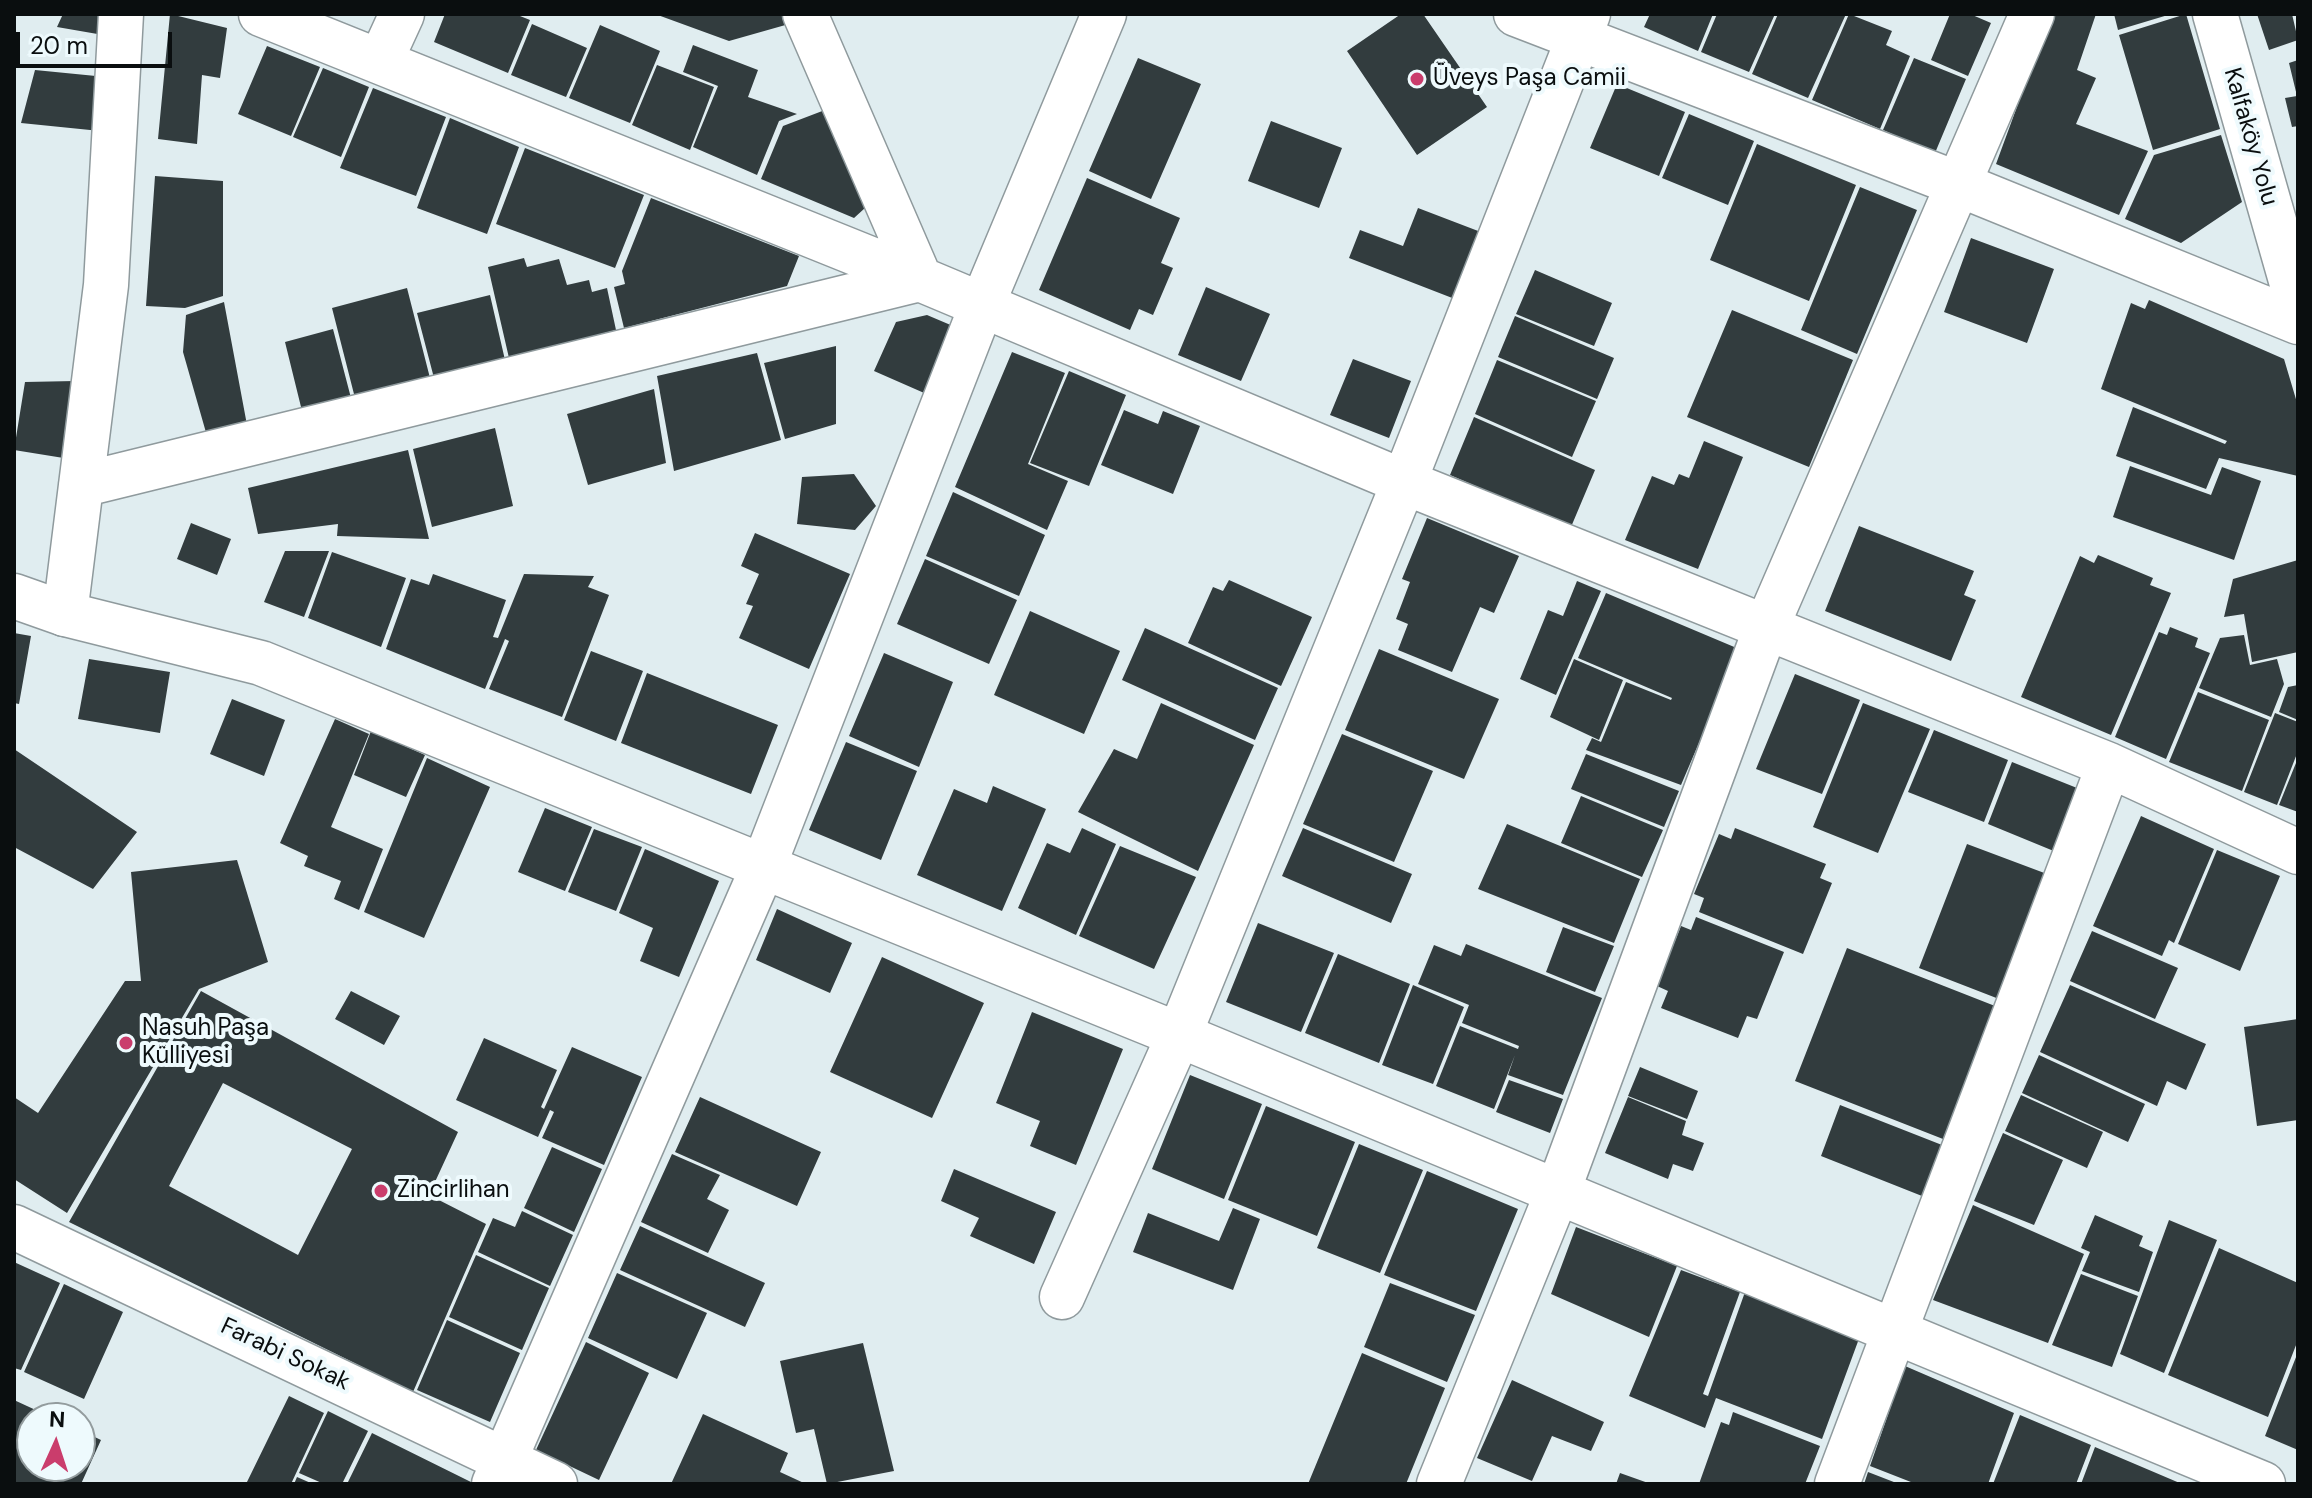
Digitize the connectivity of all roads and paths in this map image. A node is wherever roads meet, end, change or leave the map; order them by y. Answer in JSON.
{"nodes":[{"id":1,"x":121,"y":14,"type":"edge"},
{"id":2,"x":261,"y":14,"type":"edge"},
{"id":3,"x":402,"y":14,"type":"edge"},
{"id":4,"x":805,"y":14,"type":"edge"},
{"id":5,"x":1104,"y":14,"type":"edge"},
{"id":6,"x":1516,"y":14,"type":"edge"},
{"id":7,"x":2032,"y":14,"type":"edge"},
{"id":8,"x":2215,"y":14,"type":"edge"},
{"id":9,"x":1582,"y":26,"type":"edge"},
{"id":10,"x":380,"y":62,"type":"junction"},
{"id":11,"x":1958,"y":184,"type":"junction"},
{"id":12,"x":920,"y":279,"type":"junction"},
{"id":13,"x":982,"y":305,"type":"junction"},
{"id":14,"x":2298,"y":305,"type":"edge"},
{"id":15,"x":2298,"y":322,"type":"edge"},
{"id":16,"x":1404,"y":482,"type":"junction"},
{"id":17,"x":81,"y":485,"type":"junction"},
{"id":18,"x":14,"y":596,"type":"edge"},
{"id":19,"x":65,"y":614,"type":"junction"},
{"id":20,"x":1766,"y":628,"type":"junction"},
{"id":21,"x":2109,"y":765,"type":"junction"},
{"id":22,"x":2298,"y":852,"type":"edge"},
{"id":23,"x":764,"y":865,"type":"junction"},
{"id":24,"x":1179,"y":1035,"type":"junction"},
{"id":25,"x":1558,"y":1191,"type":"junction"},
{"id":26,"x":14,"y":1227,"type":"edge"},
{"id":27,"x":1062,"y":1297,"type":"dead end"},
{"id":28,"x":1896,"y":1329,"type":"junction"},
{"id":29,"x":499,"y":1471,"type":"edge"},
{"id":30,"x":555,"y":1484,"type":"edge"},
{"id":31,"x":1439,"y":1484,"type":"edge"},
{"id":32,"x":1837,"y":1484,"type":"edge"},
{"id":33,"x":2263,"y":1484,"type":"edge"}],
"edges":[{"from":1,"to":17,"type":"street"},
{"from":2,"to":10,"type":"street"},
{"from":3,"to":10,"type":"street"},
{"from":4,"to":12,"type":"street"},
{"from":5,"to":13,"type":"street"},
{"from":6,"to":9,"type":"street"},
{"from":7,"to":11,"type":"street"},
{"from":8,"to":14,"type":"street","name":"Kalfaköy Yolu"},
{"from":9,"to":11,"type":"street"},
{"from":9,"to":16,"type":"street"},
{"from":10,"to":12,"type":"street"},
{"from":11,"to":15,"type":"street"},
{"from":11,"to":20,"type":"street"},
{"from":12,"to":13,"type":"street"},
{"from":12,"to":17,"type":"street"},
{"from":13,"to":16,"type":"street"},
{"from":13,"to":23,"type":"street"},
{"from":16,"to":20,"type":"street"},
{"from":16,"to":24,"type":"street"},
{"from":17,"to":19,"type":"street"},
{"from":18,"to":19,"type":"street"},
{"from":19,"to":23,"type":"street"},
{"from":20,"to":21,"type":"street"},
{"from":20,"to":25,"type":"street"},
{"from":21,"to":22,"type":"street"},
{"from":21,"to":28,"type":"street"},
{"from":23,"to":24,"type":"street"},
{"from":23,"to":29,"type":"street"},
{"from":24,"to":25,"type":"street"},
{"from":24,"to":27,"type":"street"},
{"from":25,"to":28,"type":"street"},
{"from":25,"to":31,"type":"street"},
{"from":26,"to":29,"type":"street","name":"Farabi Sokak"},
{"from":28,"to":32,"type":"street"},
{"from":28,"to":33,"type":"street"},
{"from":29,"to":30,"type":"street","name":"Farabi Sokak"}]}
